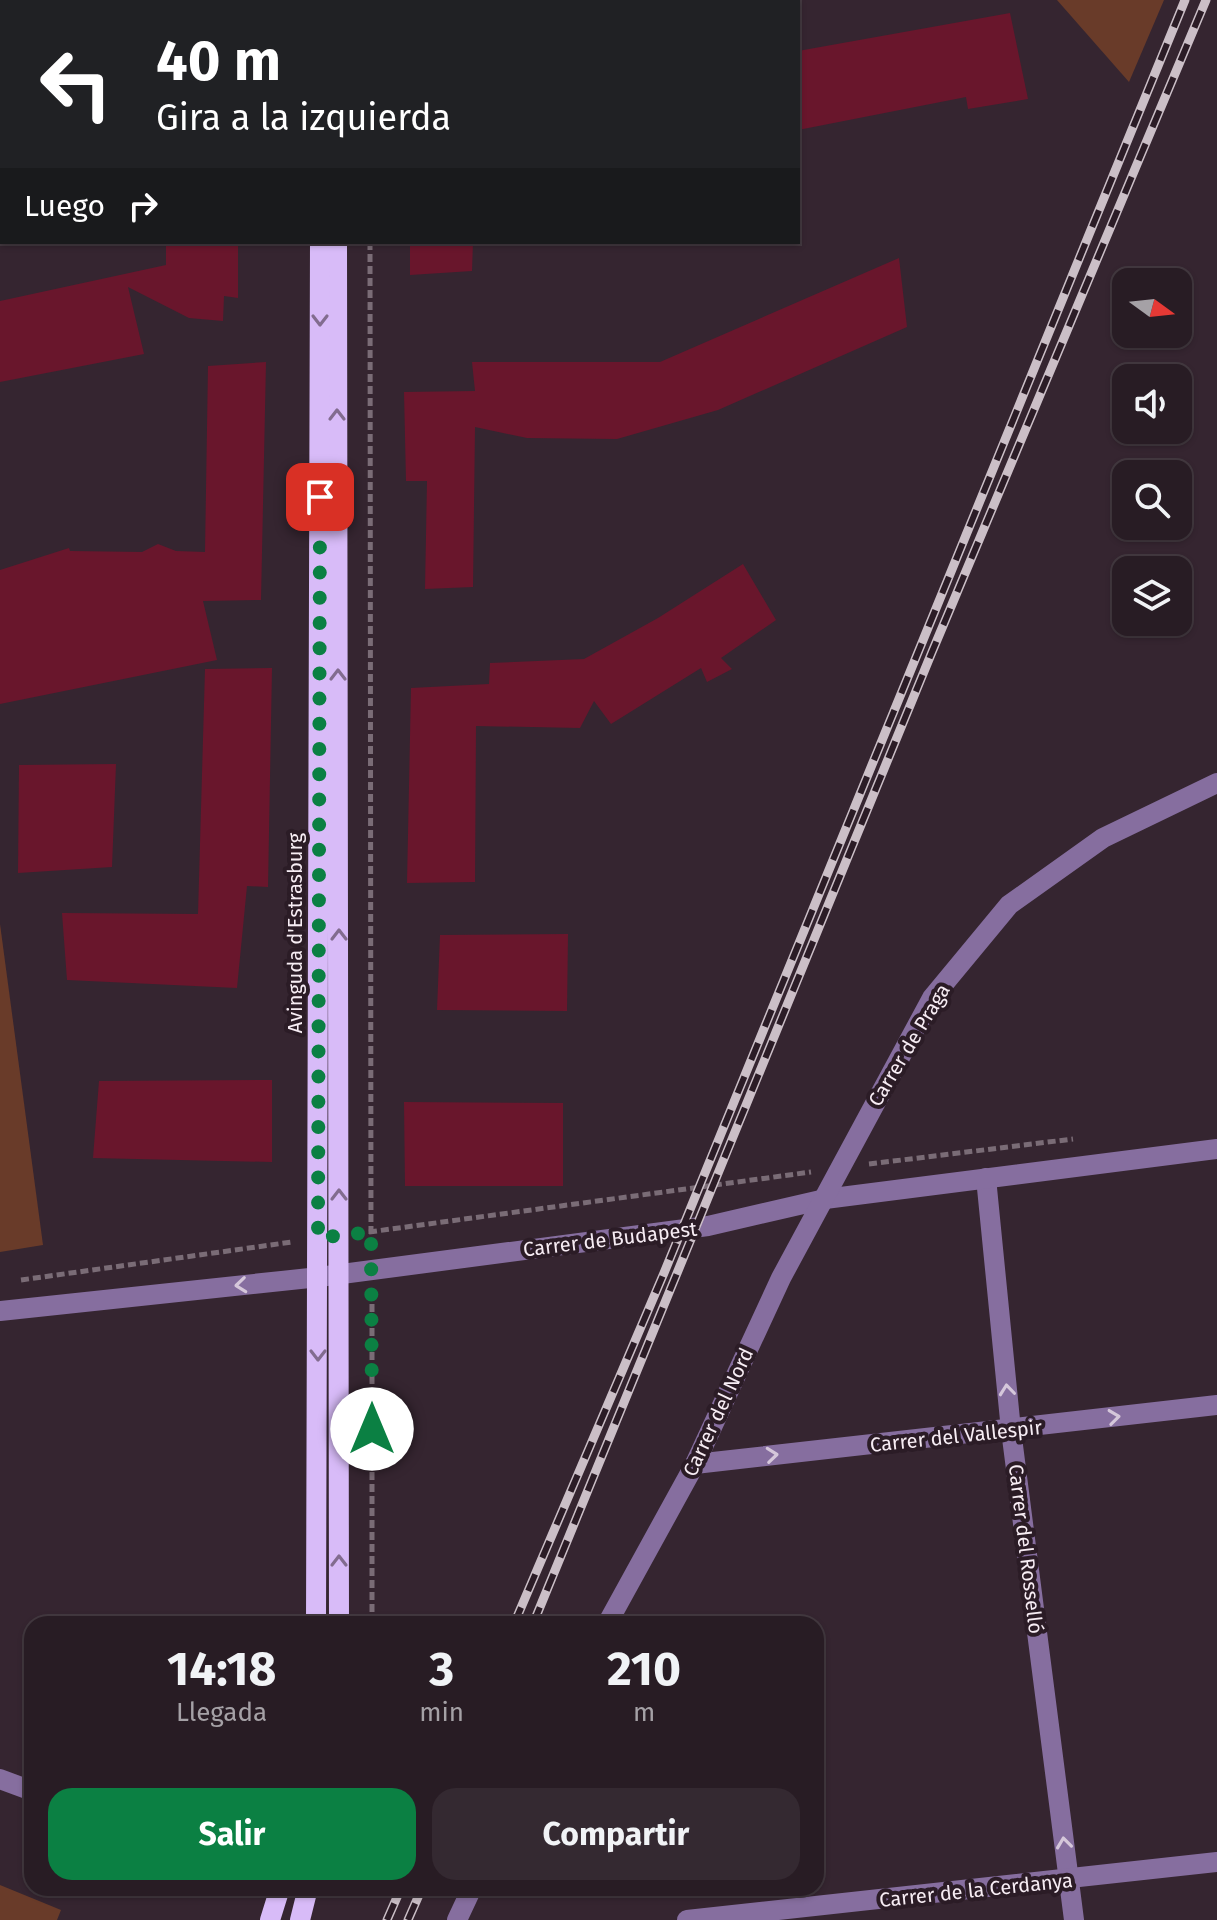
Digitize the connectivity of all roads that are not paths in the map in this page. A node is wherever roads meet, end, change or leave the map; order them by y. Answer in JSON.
{"nodes":[{"id":1,"x":320,"y":244,"type":"edge"},
{"id":2,"x":337,"y":244,"type":"edge"},
{"id":3,"x":1217,"y":783,"type":"edge"},
{"id":4,"x":1217,"y":1149,"type":"edge"},
{"id":5,"x":986,"y":1178,"type":"junction"},
{"id":6,"x":825,"y":1199,"type":"junction"},
{"id":7,"x":329,"y":1275,"type":"junction"},
{"id":8,"x":0,"y":1311,"type":"edge"},
{"id":9,"x":1217,"y":1405,"type":"edge"},
{"id":10,"x":1011,"y":1430,"type":"junction"},
{"id":11,"x":695,"y":1464,"type":"junction"},
{"id":12,"x":316,"y":1616,"type":"edge"},
{"id":13,"x":339,"y":1616,"type":"edge"},
{"id":14,"x":611,"y":1616,"type":"edge"},
{"id":15,"x":0,"y":1779,"type":"edge"},
{"id":16,"x":24,"y":1788,"type":"edge"},
{"id":17,"x":1217,"y":1862,"type":"edge"},
{"id":18,"x":1069,"y":1881,"type":"junction"},
{"id":19,"x":278,"y":1896,"type":"edge"},
{"id":20,"x":300,"y":1896,"type":"edge"},
{"id":21,"x":468,"y":1896,"type":"edge"},
{"id":22,"x":270,"y":1920,"type":"edge"},
{"id":23,"x":300,"y":1920,"type":"edge"},
{"id":24,"x":457,"y":1920,"type":"edge"},
{"id":25,"x":687,"y":1920,"type":"edge"},
{"id":26,"x":1074,"y":1920,"type":"edge"}],
"edges":[{"from":1,"to":7,"type":"main road","name":"Avinguda d'Estrasburg","one_way":true},
{"from":7,"to":2,"type":"main road","name":"Avinguda d'Estrasburg","one_way":true},
{"from":3,"to":6,"type":"street","name":"Carrer de Praga"},
{"from":4,"to":5,"type":"street","name":"Carrer de Budapest"},
{"from":5,"to":6,"type":"street","name":"Carrer de Budapest"},
{"from":10,"to":5,"type":"street","name":"Carrer del Rosselló","one_way":true},
{"from":6,"to":7,"type":"street","name":"Carrer de Budapest"},
{"from":6,"to":11,"type":"street","name":"Carrer del Nord"},
{"from":7,"to":8,"type":"street","name":"Carrer de Budapest","one_way":true},
{"from":7,"to":12,"type":"main road","name":"Avinguda d'Estrasburg","one_way":true},
{"from":13,"to":7,"type":"main road","name":"Avinguda d'Estrasburg","one_way":true},
{"from":10,"to":9,"type":"street","name":"Carrer del Vallespir","one_way":true},
{"from":11,"to":10,"type":"street","name":"Carrer del Vallespir","one_way":true},
{"from":18,"to":10,"type":"street","name":"Carrer del Rosselló","one_way":true},
{"from":11,"to":14,"type":"street","name":"Carrer del Nord"},
{"from":15,"to":16,"type":"street"},
{"from":17,"to":18,"type":"street","name":"Carrer de la Cerdanya"},
{"from":18,"to":25,"type":"street","name":"Carrer de la Cerdanya"},
{"from":18,"to":26,"type":"street","name":"Carrer del Rosselló"},
{"from":19,"to":22,"type":"main road"},
{"from":20,"to":23,"type":"main road"},
{"from":21,"to":24,"type":"street"}]}
